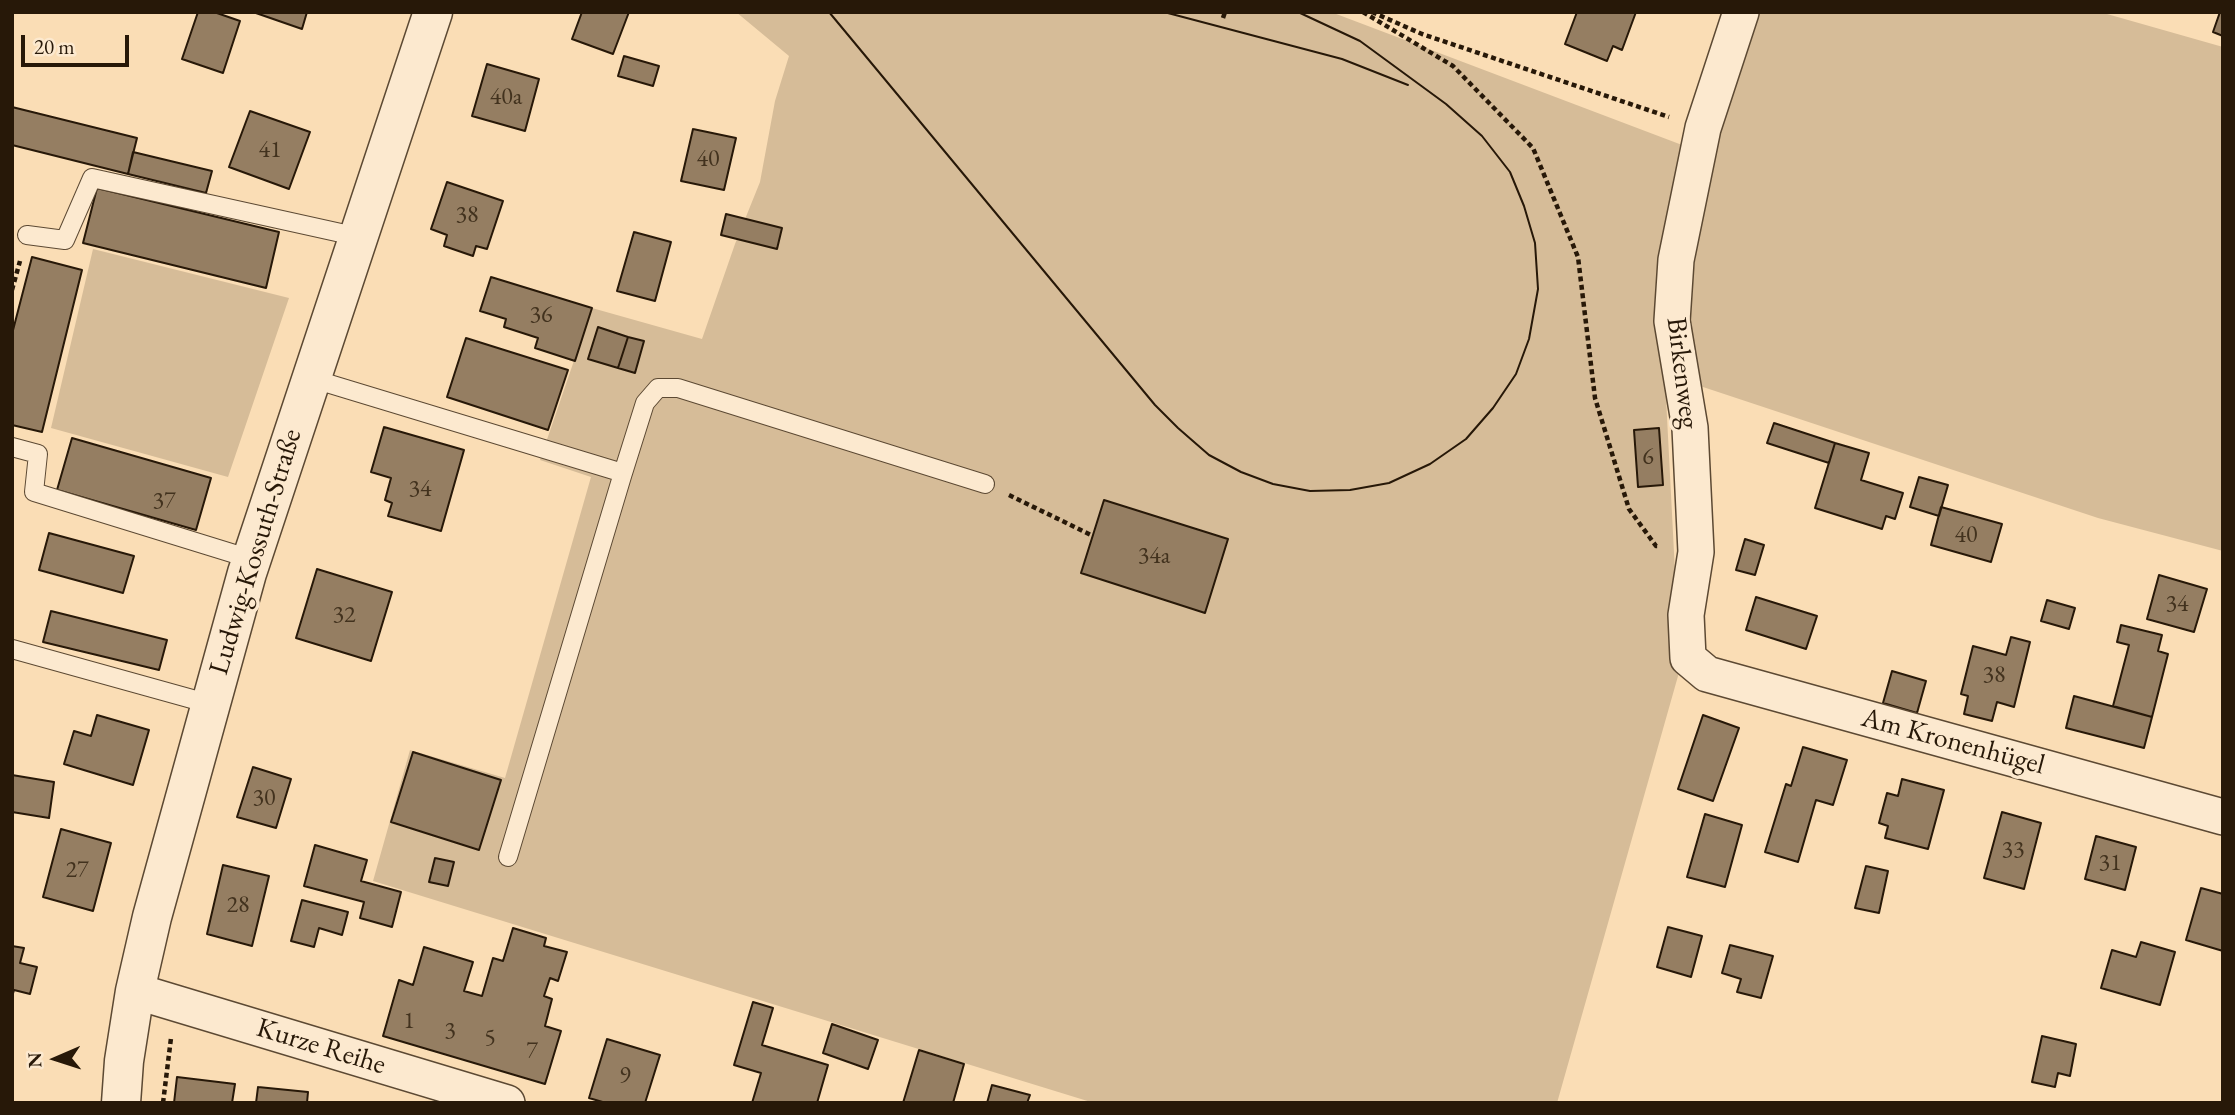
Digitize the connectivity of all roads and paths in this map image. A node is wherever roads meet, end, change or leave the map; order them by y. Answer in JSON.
{"nodes":[{"id":1,"x":433,"y":12,"type":"edge"},
{"id":2,"x":1363,"y":12,"type":"edge"},
{"id":3,"x":1372,"y":12,"type":"edge"},
{"id":4,"x":1741,"y":12,"type":"edge"},
{"id":5,"x":1703,"y":128,"type":"junction"},
{"id":6,"x":27,"y":235,"type":"dead end"},
{"id":7,"x":359,"y":237,"type":"junction"},
{"id":8,"x":310,"y":378,"type":"junction"},
{"id":9,"x":12,"y":447,"type":"edge"},
{"id":10,"x":623,"y":473,"type":"junction"},
{"id":11,"x":985,"y":484,"type":"joint"},
{"id":12,"x":1093,"y":537,"type":"dead end"},
{"id":13,"x":1696,"y":552,"type":"junction"},
{"id":14,"x":251,"y":559,"type":"junction"},
{"id":15,"x":12,"y":649,"type":"edge"},
{"id":16,"x":1688,"y":658,"type":"joint"},
{"id":17,"x":210,"y":704,"type":"junction"},
{"id":18,"x":2223,"y":817,"type":"edge"},
{"id":19,"x":508,"y":857,"type":"dead end"},
{"id":20,"x":135,"y":991,"type":"junction"},
{"id":21,"x":175,"y":1003,"type":"junction"},
{"id":22,"x":121,"y":1103,"type":"edge"},
{"id":23,"x":163,"y":1103,"type":"edge"},
{"id":24,"x":507,"y":1103,"type":"edge"}],
"edges":[{"from":1,"to":7,"type":"street","name":"Ludwig-Kossuth-Straße"},
{"from":2,"to":13,"type":"path"},
{"from":3,"to":5,"type":"path"},
{"from":4,"to":5,"type":"street","name":"Birkenweg"},
{"from":5,"to":13,"type":"street","name":"Birkenweg"},
{"from":6,"to":7,"type":"lane"},
{"from":7,"to":8,"type":"street","name":"Ludwig-Kossuth-Straße"},
{"from":8,"to":10,"type":"lane"},
{"from":8,"to":14,"type":"street","name":"Ludwig-Kossuth-Straße"},
{"from":9,"to":14,"type":"lane"},
{"from":10,"to":11,"type":"lane"},
{"from":10,"to":19,"type":"lane"},
{"from":11,"to":12,"type":"path"},
{"from":13,"to":16,"type":"street","name":"Birkenweg"},
{"from":14,"to":17,"type":"street","name":"Ludwig-Kossuth-Straße"},
{"from":15,"to":17,"type":"lane"},
{"from":16,"to":18,"type":"street","name":"Am Kronenhügel"},
{"from":17,"to":20,"type":"street","name":"Ludwig-Kossuth-Straße"},
{"from":20,"to":21,"type":"street","name":"Kurze Reihe"},
{"from":20,"to":22,"type":"street","name":"Ludwig-Kossuth-Straße"},
{"from":21,"to":23,"type":"path"},
{"from":21,"to":24,"type":"street","name":"Kurze Reihe"}]}
